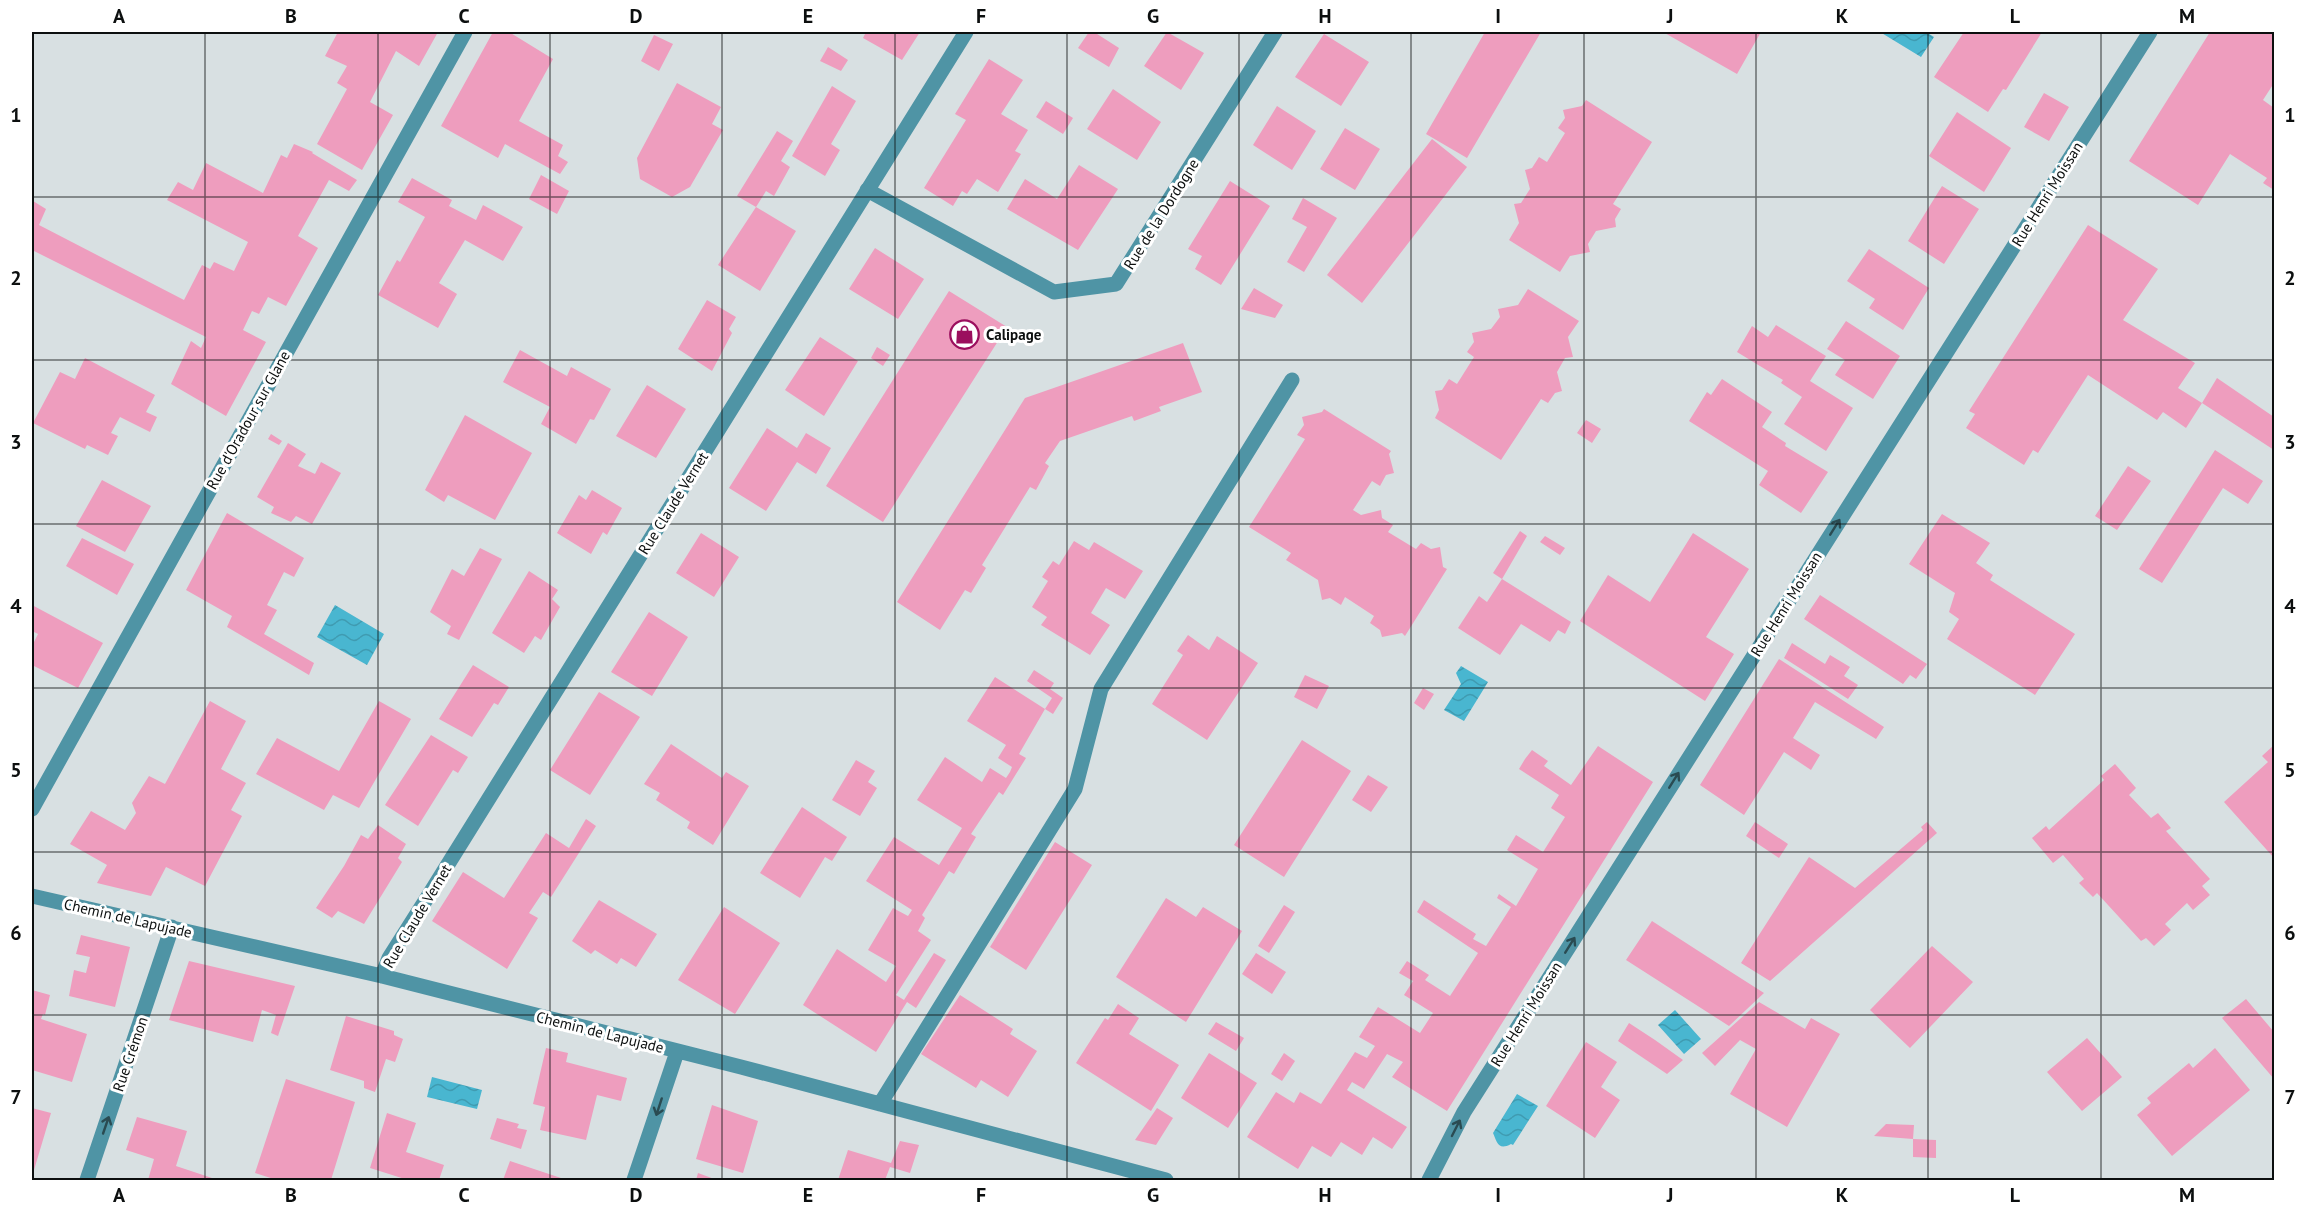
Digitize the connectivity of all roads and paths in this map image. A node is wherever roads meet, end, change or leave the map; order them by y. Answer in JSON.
{"nodes":[{"id":1,"x":465,"y":32,"type":"edge"},
{"id":2,"x":966,"y":32,"type":"edge"},
{"id":3,"x":1275,"y":32,"type":"edge"},
{"id":4,"x":2150,"y":32,"type":"edge"},
{"id":5,"x":867,"y":190,"type":"junction"},
{"id":6,"x":1292,"y":380,"type":"dead end"},
{"id":7,"x":32,"y":809,"type":"edge"},
{"id":8,"x":32,"y":896,"type":"edge"},
{"id":9,"x":172,"y":927,"type":"junction"},
{"id":10,"x":382,"y":976,"type":"junction"},
{"id":11,"x":677,"y":1052,"type":"junction"},
{"id":12,"x":880,"y":1104,"type":"junction"},
{"id":13,"x":87,"y":1180,"type":"edge"},
{"id":14,"x":634,"y":1180,"type":"edge"},
{"id":15,"x":1166,"y":1180,"type":"edge"},
{"id":16,"x":1430,"y":1180,"type":"edge"}],
"edges":[{"from":1,"to":7,"type":"street","name":"Rue d'Oradour sur Glane"},
{"from":2,"to":5,"type":"street","name":"Rue Claude Vernet"},
{"from":3,"to":5,"type":"street","name":"Rue de la Dordogne"},
{"from":16,"to":4,"type":"street","name":"Rue Henri Moissan","one_way":true},
{"from":5,"to":10,"type":"street","name":"Rue Claude Vernet"},
{"from":6,"to":12,"type":"street"},
{"from":8,"to":9,"type":"street","name":"Chemin de Lapujade"},
{"from":9,"to":10,"type":"street","name":"Chemin de Lapujade"},
{"from":13,"to":9,"type":"street","name":"Rue Crémon","one_way":true},
{"from":10,"to":11,"type":"street","name":"Chemin de Lapujade"},
{"from":11,"to":12,"type":"street","name":"Chemin de Lapujade"},
{"from":11,"to":14,"type":"street","one_way":true},
{"from":12,"to":15,"type":"street","name":"Chemin de Lapujade"}]}
